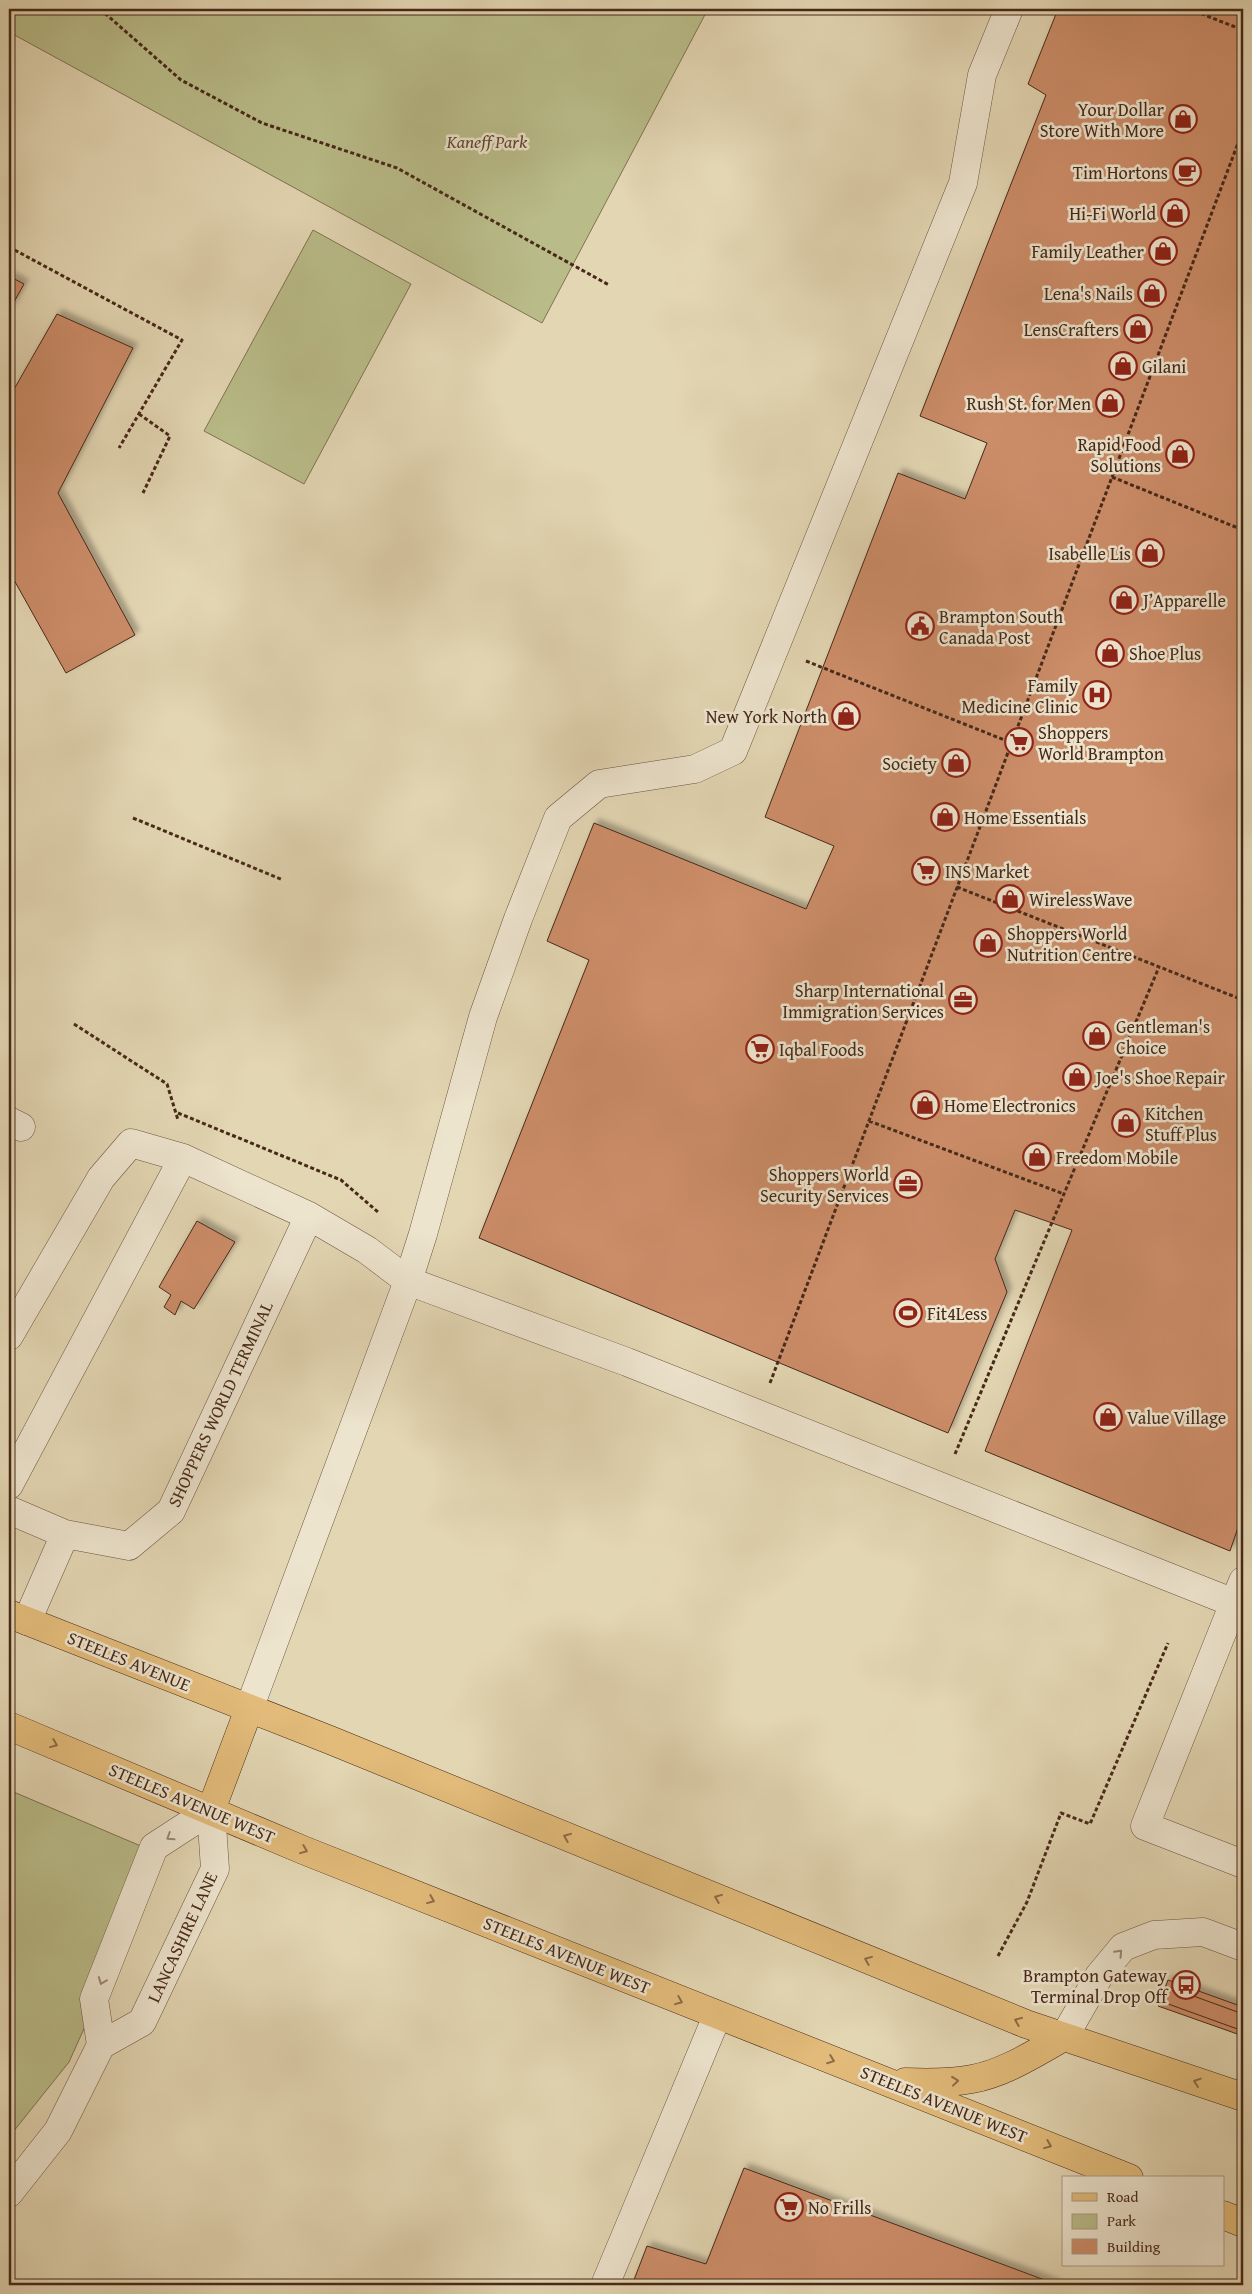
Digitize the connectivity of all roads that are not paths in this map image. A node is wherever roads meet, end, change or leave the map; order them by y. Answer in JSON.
{"nodes":[{"id":1,"x":1009,"y":9,"type":"edge"},
{"id":2,"x":183,"y":1158,"type":"junction"},
{"id":3,"x":310,"y":1216,"type":"junction"},
{"id":4,"x":408,"y":1281,"type":"junction"},
{"id":5,"x":9,"y":1336,"type":"edge"},
{"id":6,"x":9,"y":1485,"type":"edge"},
{"id":7,"x":9,"y":1510,"type":"edge"},
{"id":8,"x":65,"y":1534,"type":"junction"},
{"id":9,"x":1239,"y":1592,"type":"edge"},
{"id":10,"x":18,"y":1617,"type":"edge"},
{"id":11,"x":249,"y":1709,"type":"junction"},
{"id":12,"x":9,"y":1726,"type":"edge"},
{"id":13,"x":211,"y":1810,"type":"junction"},
{"id":14,"x":1243,"y":1864,"type":"edge"},
{"id":15,"x":1243,"y":1947,"type":"edge"},
{"id":16,"x":717,"y":2016,"type":"junction"},
{"id":17,"x":1064,"y":2037,"type":"junction"},
{"id":18,"x":101,"y":2045,"type":"junction"},
{"id":19,"x":889,"y":2082,"type":"junction"},
{"id":20,"x":1243,"y":2097,"type":"edge"},
{"id":21,"x":1124,"y":2176,"type":"edge"},
{"id":22,"x":9,"y":2193,"type":"edge"},
{"id":23,"x":1224,"y":2215,"type":"edge"},
{"id":24,"x":1243,"y":2223,"type":"edge"},
{"id":25,"x":605,"y":2285,"type":"edge"}],
"edges":[{"from":1,"to":4,"type":"street"},
{"from":2,"to":3,"type":"street"},
{"from":2,"to":5,"type":"street"},
{"from":2,"to":6,"type":"street"},
{"from":3,"to":4,"type":"street"},
{"from":3,"to":8,"type":"street","name":"SHOPPERS WORLD TERMINAL"},
{"from":4,"to":9,"type":"street"},
{"from":4,"to":11,"type":"street"},
{"from":7,"to":8,"type":"street","name":"SHOPPERS WORLD TERMINAL"},
{"from":8,"to":10,"type":"street"},
{"from":9,"to":14,"type":"street"},
{"from":10,"to":11,"type":"main road","name":"STEELES AVENUE"},
{"from":11,"to":13,"type":"main road"},
{"from":17,"to":11,"type":"main road","one_way":true},
{"from":12,"to":13,"type":"main road","name":"STEELES AVENUE WEST","one_way":true},
{"from":13,"to":16,"type":"main road","name":"STEELES AVENUE WEST","one_way":true},
{"from":13,"to":18,"type":"street","name":"LANCASHIRE LANE"},
{"from":13,"to":18,"type":"street","one_way":true},
{"from":17,"to":15,"type":"street","one_way":true},
{"from":16,"to":19,"type":"main road","name":"STEELES AVENUE WEST","one_way":true},
{"from":16,"to":25,"type":"street"},
{"from":19,"to":17,"type":"main road","one_way":true},
{"from":20,"to":17,"type":"main road","one_way":true},
{"from":18,"to":22,"type":"street"},
{"from":19,"to":21,"type":"main road","name":"STEELES AVENUE WEST","one_way":true},
{"from":23,"to":24,"type":"main road"}]}
